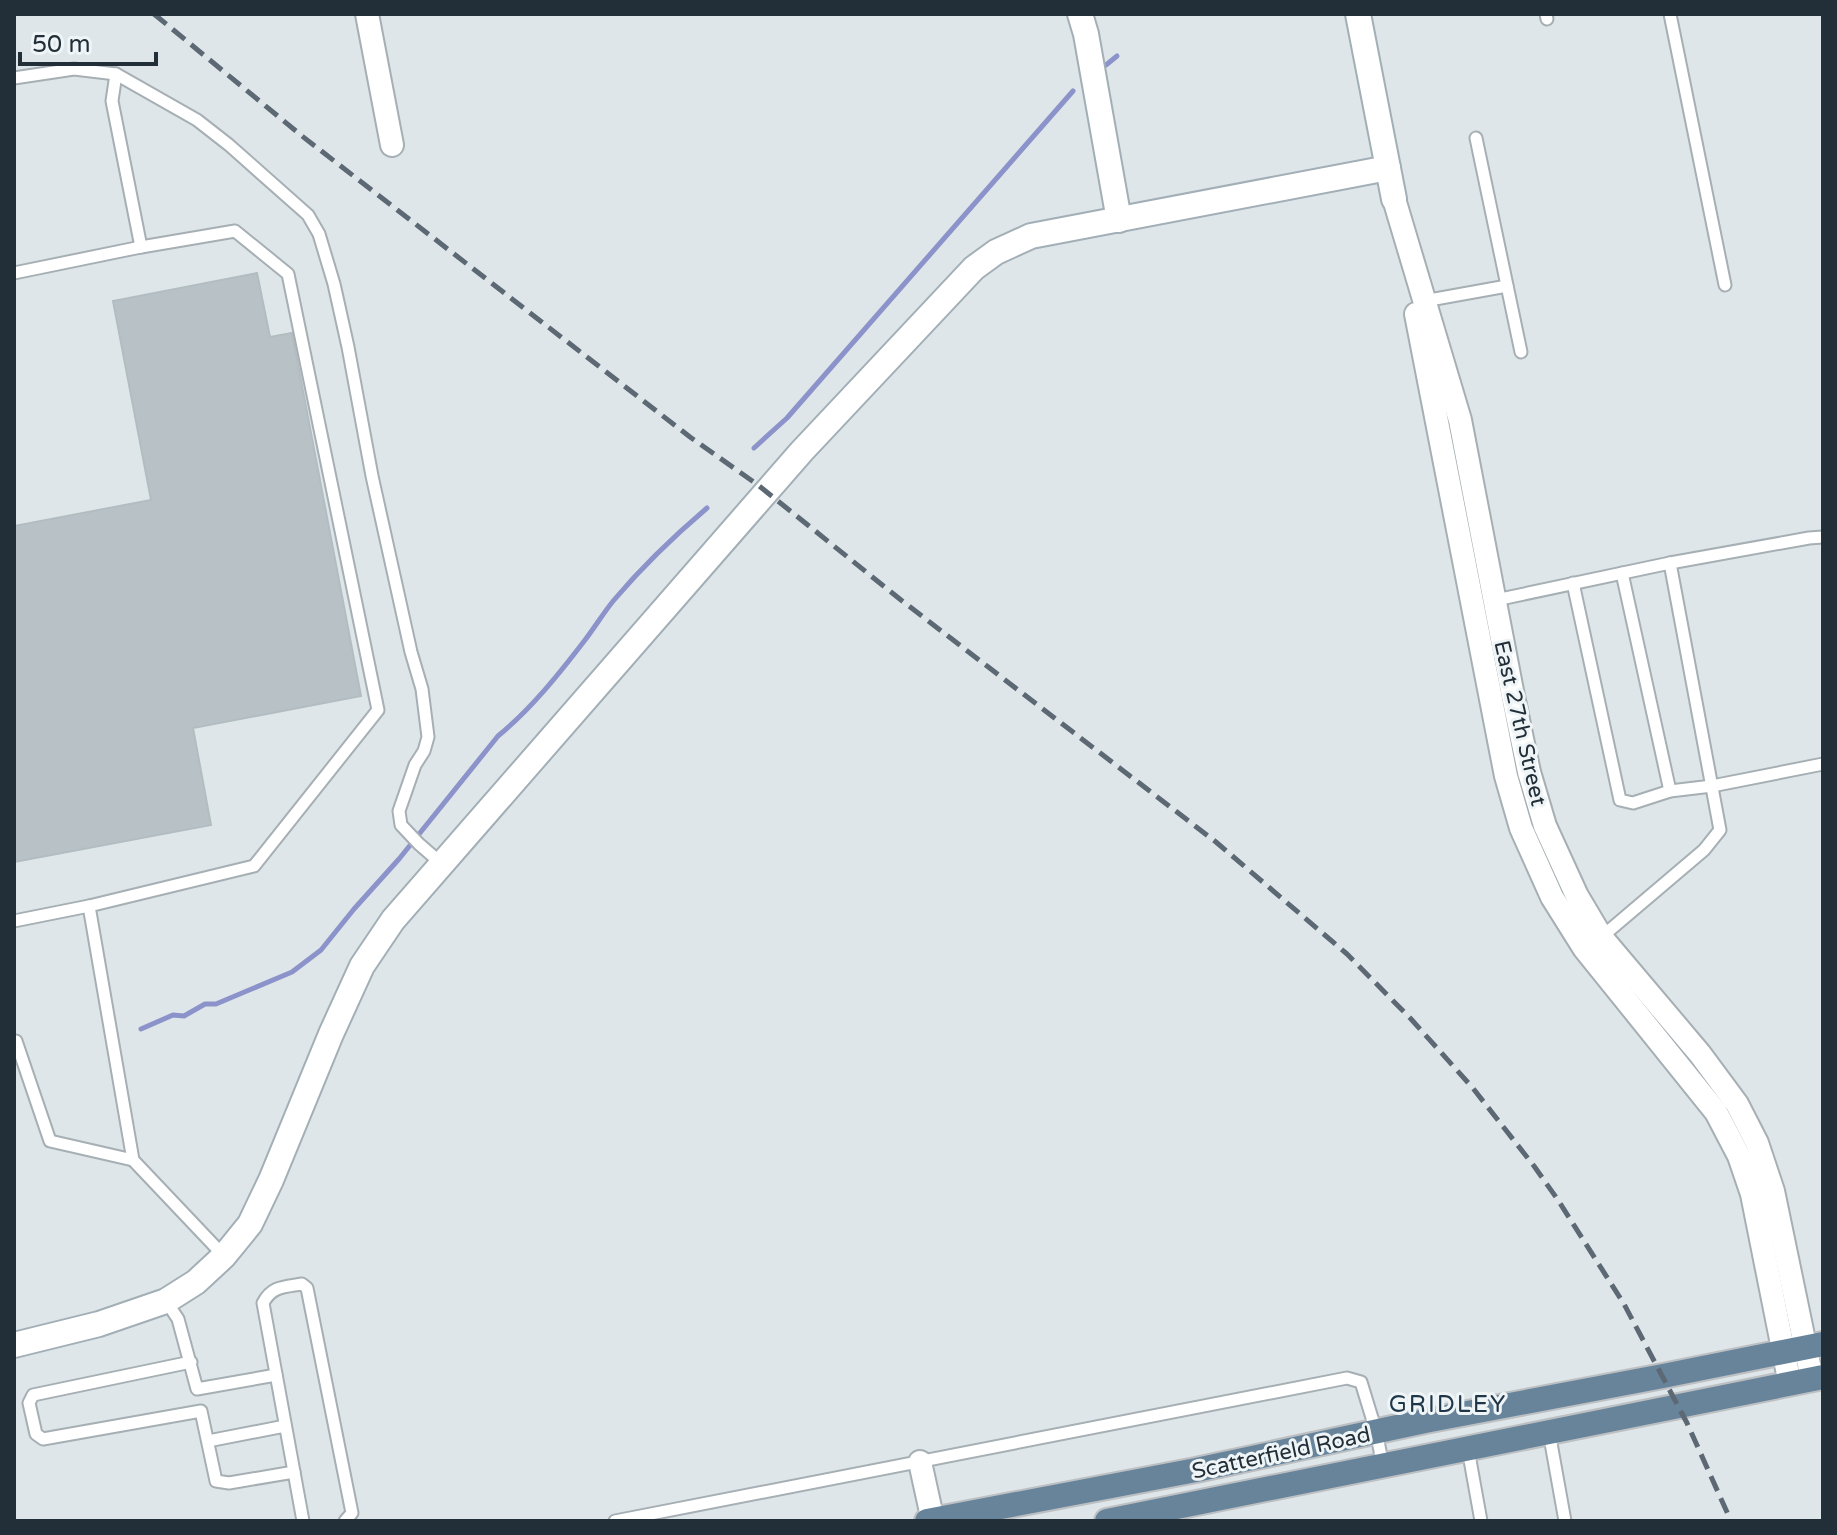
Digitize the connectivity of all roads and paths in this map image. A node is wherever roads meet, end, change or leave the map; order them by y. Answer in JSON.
{"nodes":[{"id":1,"x":367,"y":14,"type":"edge"},
{"id":2,"x":1080,"y":14,"type":"edge"},
{"id":3,"x":1358,"y":14,"type":"edge"},
{"id":4,"x":1670,"y":14,"type":"edge"},
{"id":5,"x":116,"y":74,"type":"junction"},
{"id":6,"x":14,"y":78,"type":"edge"},
{"id":7,"x":1476,"y":138,"type":"dead end"},
{"id":8,"x":392,"y":145,"type":"dead end"},
{"id":9,"x":1388,"y":168,"type":"junction"},
{"id":10,"x":1394,"y":199,"type":"junction"},
{"id":11,"x":1119,"y":220,"type":"junction"},
{"id":12,"x":141,"y":247,"type":"junction"},
{"id":13,"x":14,"y":273,"type":"edge"},
{"id":14,"x":1725,"y":285,"type":"dead end"},
{"id":15,"x":1507,"y":286,"type":"junction"},
{"id":16,"x":1424,"y":301,"type":"junction"},
{"id":17,"x":1521,"y":352,"type":"dead end"},
{"id":18,"x":1823,"y":537,"type":"edge"},
{"id":19,"x":1670,"y":563,"type":"junction"},
{"id":20,"x":1622,"y":573,"type":"junction"},
{"id":21,"x":1573,"y":583,"type":"junction"},
{"id":22,"x":1484,"y":603,"type":"junction"},
{"id":23,"x":1823,"y":764,"type":"edge"},
{"id":24,"x":1712,"y":786,"type":"junction"},
{"id":25,"x":1670,"y":791,"type":"junction"},
{"id":26,"x":442,"y":864,"type":"junction"},
{"id":27,"x":89,"y":906,"type":"junction"},
{"id":28,"x":14,"y":921,"type":"edge"},
{"id":29,"x":1593,"y":943,"type":"junction"},
{"id":30,"x":16,"y":1041,"type":"dead end"},
{"id":31,"x":133,"y":1160,"type":"junction"},
{"id":32,"x":224,"y":1256,"type":"junction"},
{"id":33,"x":166,"y":1301,"type":"junction"},
{"id":34,"x":14,"y":1345,"type":"edge"},
{"id":35,"x":1804,"y":1347,"type":"edge"},
{"id":36,"x":191,"y":1362,"type":"junction"},
{"id":37,"x":276,"y":1375,"type":"junction"},
{"id":38,"x":1808,"y":1380,"type":"edge"},
{"id":39,"x":197,"y":1389,"type":"junction"},
{"id":40,"x":201,"y":1411,"type":"junction"},
{"id":41,"x":285,"y":1426,"type":"junction"},
{"id":42,"x":1376,"y":1431,"type":"junction"},
{"id":43,"x":1549,"y":1432,"type":"junction"},
{"id":44,"x":208,"y":1441,"type":"junction"},
{"id":45,"x":1468,"y":1449,"type":"junction"},
{"id":46,"x":920,"y":1462,"type":"junction"},
{"id":47,"x":1383,"y":1466,"type":"junction"},
{"id":48,"x":294,"y":1472,"type":"junction"},
{"id":49,"x":303,"y":1521,"type":"edge"},
{"id":50,"x":345,"y":1521,"type":"edge"},
{"id":51,"x":615,"y":1521,"type":"edge"},
{"id":52,"x":931,"y":1521,"type":"edge"},
{"id":53,"x":1107,"y":1521,"type":"edge"},
{"id":54,"x":1481,"y":1521,"type":"edge"},
{"id":55,"x":1565,"y":1521,"type":"edge"}],
"edges":[{"from":1,"to":8,"type":"street"},
{"from":2,"to":11,"type":"street"},
{"from":3,"to":9,"type":"street","name":"East 27th Street"},
{"from":4,"to":14,"type":"lane"},
{"from":5,"to":6,"type":"lane"},
{"from":5,"to":12,"type":"lane"},
{"from":5,"to":26,"type":"lane"},
{"from":7,"to":15,"type":"lane"},
{"from":9,"to":10,"type":"street","name":"East 27th Street"},
{"from":9,"to":11,"type":"street"},
{"from":10,"to":16,"type":"street","name":"East 27th Street"},
{"from":10,"to":22,"type":"street","name":"East 27th Street"},
{"from":11,"to":26,"type":"street"},
{"from":12,"to":13,"type":"lane"},
{"from":12,"to":27,"type":"lane"},
{"from":15,"to":16,"type":"lane"},
{"from":15,"to":17,"type":"lane"},
{"from":16,"to":22,"type":"street","name":"East 27th Street"},
{"from":18,"to":19,"type":"lane"},
{"from":19,"to":20,"type":"lane"},
{"from":19,"to":24,"type":"lane"},
{"from":20,"to":21,"type":"lane"},
{"from":20,"to":25,"type":"lane"},
{"from":21,"to":22,"type":"lane"},
{"from":21,"to":25,"type":"lane"},
{"from":22,"to":29,"type":"street","name":"East 27th Street"},
{"from":23,"to":24,"type":"lane"},
{"from":24,"to":25,"type":"lane"},
{"from":24,"to":29,"type":"lane"},
{"from":26,"to":32,"type":"street"},
{"from":27,"to":28,"type":"lane"},
{"from":27,"to":31,"type":"lane"},
{"from":29,"to":35,"type":"street","name":"East 27th Street"},
{"from":30,"to":31,"type":"lane"},
{"from":31,"to":32,"type":"lane"},
{"from":32,"to":33,"type":"street"},
{"from":33,"to":34,"type":"street"},
{"from":33,"to":36,"type":"lane"},
{"from":35,"to":38,"type":"street","name":"East 27th Street"},
{"from":35,"to":42,"type":"main road","name":"Scatterfield Road"},
{"from":36,"to":39,"type":"lane"},
{"from":36,"to":40,"type":"lane"},
{"from":37,"to":39,"type":"lane"},
{"from":37,"to":41,"type":"lane"},
{"from":37,"to":50,"type":"lane"},
{"from":38,"to":43,"type":"main road","name":"Scatterfield Road"},
{"from":39,"to":40,"type":"lane"},
{"from":40,"to":44,"type":"lane"},
{"from":41,"to":44,"type":"lane"},
{"from":41,"to":48,"type":"lane"},
{"from":42,"to":46,"type":"lane"},
{"from":42,"to":47,"type":"lane"},
{"from":42,"to":52,"type":"main road","name":"Scatterfield Road"},
{"from":43,"to":45,"type":"main road","name":"Scatterfield Road"},
{"from":43,"to":55,"type":"lane"},
{"from":44,"to":48,"type":"lane"},
{"from":45,"to":47,"type":"main road","name":"Scatterfield Road"},
{"from":45,"to":54,"type":"lane"},
{"from":46,"to":51,"type":"lane"},
{"from":46,"to":52,"type":"street"},
{"from":47,"to":53,"type":"main road","name":"Scatterfield Road"},
{"from":48,"to":49,"type":"lane"}]}
